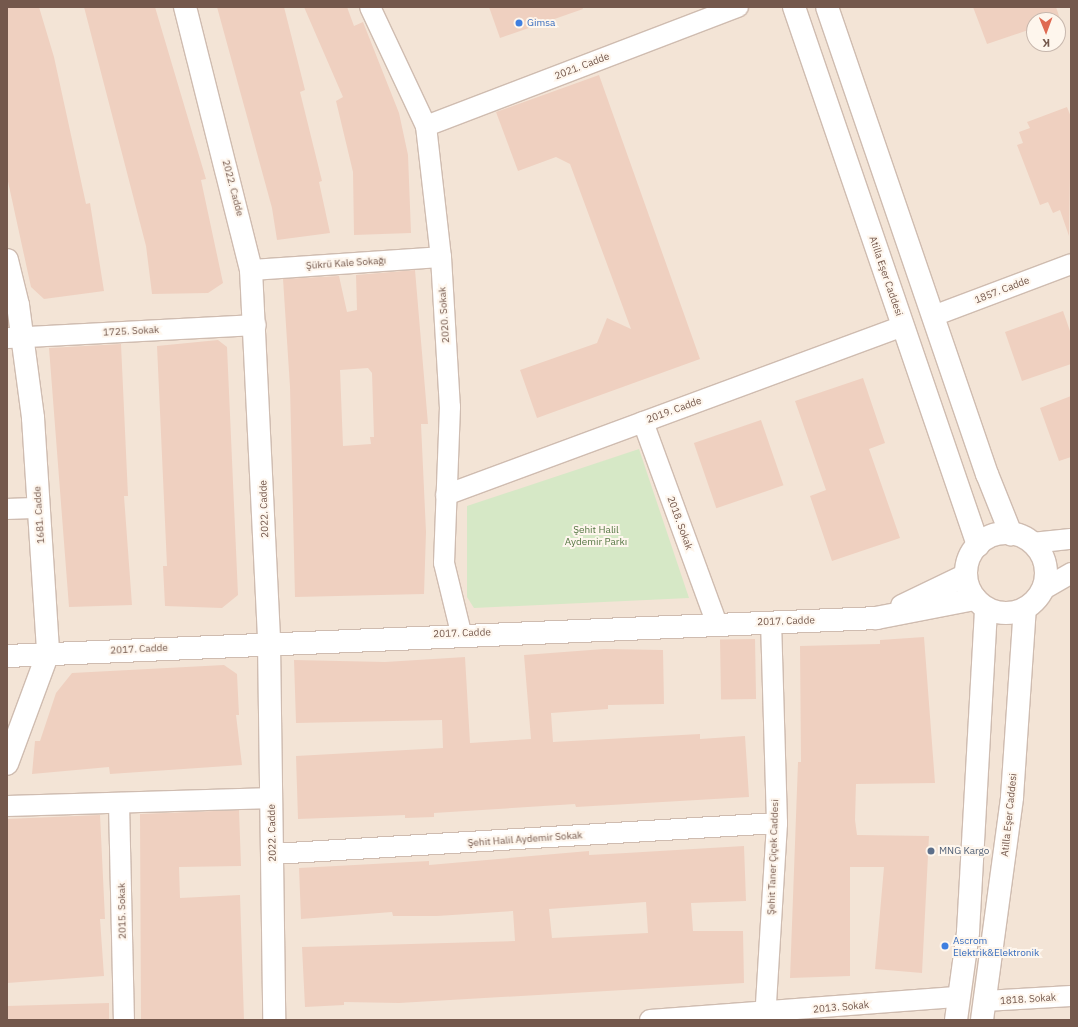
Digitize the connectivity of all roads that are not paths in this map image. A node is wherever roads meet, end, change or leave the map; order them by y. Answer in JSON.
{"nodes":[{"id":1,"x":185,"y":7,"type":"edge"},
{"id":2,"x":370,"y":7,"type":"edge"},
{"id":3,"x":738,"y":7,"type":"edge"},
{"id":4,"x":794,"y":7,"type":"edge"},
{"id":5,"x":827,"y":7,"type":"edge"},
{"id":6,"x":426,"y":126,"type":"junction"},
{"id":7,"x":441,"y":257,"type":"junction"},
{"id":8,"x":7,"y":260,"type":"edge"},
{"id":9,"x":1071,"y":264,"type":"edge"},
{"id":10,"x":251,"y":270,"type":"junction"},
{"id":11,"x":933,"y":316,"type":"junction"},
{"id":12,"x":256,"y":325,"type":"junction"},
{"id":13,"x":903,"y":326,"type":"junction"},
{"id":14,"x":15,"y":337,"type":"edge"},
{"id":15,"x":643,"y":422,"type":"junction"},
{"id":16,"x":446,"y":495,"type":"junction"},
{"id":17,"x":38,"y":508,"type":"junction"},
{"id":18,"x":7,"y":509,"type":"edge"},
{"id":19,"x":1011,"y":534,"type":"junction"},
{"id":20,"x":1071,"y":539,"type":"edge"},
{"id":21,"x":1032,"y":542,"type":"junction"},
{"id":22,"x":978,"y":545,"type":"junction"},
{"id":23,"x":1071,"y":573,"type":"edge"},
{"id":24,"x":966,"y":575,"type":"junction"},
{"id":25,"x":1042,"y":590,"type":"junction"},
{"id":26,"x":980,"y":604,"type":"junction"},
{"id":27,"x":1025,"y":608,"type":"junction"},
{"id":28,"x":876,"y":618,"type":"junction"},
{"id":29,"x":771,"y":622,"type":"junction"},
{"id":30,"x":717,"y":624,"type":"junction"},
{"id":31,"x":462,"y":633,"type":"junction"},
{"id":32,"x":269,"y":642,"type":"junction"},
{"id":33,"x":48,"y":653,"type":"junction"},
{"id":34,"x":7,"y":656,"type":"edge"},
{"id":35,"x":7,"y":764,"type":"edge"},
{"id":36,"x":272,"y":798,"type":"junction"},
{"id":37,"x":119,"y":803,"type":"junction"},
{"id":38,"x":7,"y":806,"type":"edge"},
{"id":39,"x":776,"y":823,"type":"junction"},
{"id":40,"x":273,"y":854,"type":"junction"},
{"id":41,"x":1071,"y":996,"type":"edge"},
{"id":42,"x":959,"y":997,"type":"junction"},
{"id":43,"x":984,"y":1011,"type":"edge"},
{"id":44,"x":765,"y":1017,"type":"edge"},
{"id":45,"x":124,"y":1020,"type":"edge"},
{"id":46,"x":274,"y":1020,"type":"edge"},
{"id":47,"x":650,"y":1020,"type":"edge"},
{"id":48,"x":956,"y":1020,"type":"edge"}],
"edges":[{"from":1,"to":10,"type":"street","name":"2022. Cadde"},
{"from":2,"to":6,"type":"street","name":"2020. Sokak"},
{"from":3,"to":6,"type":"street","name":"2021. Cadde"},
{"from":4,"to":13,"type":"street","name":"Atilla Eşer Caddesi"},
{"from":5,"to":11,"type":"street"},
{"from":6,"to":7,"type":"street","name":"2020. Sokak"},
{"from":7,"to":10,"type":"street","name":"Şükrü Kale Sokağı"},
{"from":7,"to":16,"type":"street","name":"2020. Sokak"},
{"from":8,"to":14,"type":"street","name":"1681. Cadde"},
{"from":9,"to":11,"type":"street","name":"1857. Cadde"},
{"from":10,"to":12,"type":"street","name":"2022. Cadde"},
{"from":11,"to":19,"type":"street"},
{"from":12,"to":14,"type":"street","name":"1725. Sokak"},
{"from":12,"to":32,"type":"street","name":"2022. Cadde"},
{"from":13,"to":15,"type":"street","name":"2019. Cadde"},
{"from":13,"to":22,"type":"street","name":"Atilla Eşer Caddesi"},
{"from":14,"to":17,"type":"street","name":"1681. Cadde"},
{"from":15,"to":16,"type":"street","name":"2019. Cadde"},
{"from":15,"to":30,"type":"street","name":"2018. Sokak"},
{"from":16,"to":31,"type":"street","name":"2020. Sokak"},
{"from":17,"to":18,"type":"street"},
{"from":17,"to":33,"type":"street","name":"1681. Cadde"},
{"from":19,"to":21,"type":"street"},
{"from":19,"to":22,"type":"street"},
{"from":20,"to":21,"type":"street"},
{"from":21,"to":25,"type":"street"},
{"from":22,"to":24,"type":"street"},
{"from":23,"to":25,"type":"street"},
{"from":24,"to":26,"type":"street"},
{"from":24,"to":28,"type":"street","name":"2017. Cadde"},
{"from":25,"to":27,"type":"street"},
{"from":26,"to":27,"type":"street"},
{"from":26,"to":28,"type":"street","name":"2017. Cadde"},
{"from":26,"to":42,"type":"street"},
{"from":27,"to":43,"type":"street","name":"Atilla Eşer Caddesi"},
{"from":28,"to":29,"type":"street","name":"2017. Cadde"},
{"from":29,"to":30,"type":"street","name":"2017. Cadde"},
{"from":29,"to":39,"type":"street","name":"Şehit Taner Çiçek Caddesi"},
{"from":30,"to":31,"type":"street","name":"2017. Cadde"},
{"from":31,"to":32,"type":"street","name":"2017. Cadde"},
{"from":32,"to":33,"type":"street","name":"2017. Cadde"},
{"from":32,"to":36,"type":"street","name":"2022. Cadde"},
{"from":33,"to":34,"type":"street","name":"2017. Cadde"},
{"from":33,"to":35,"type":"street","name":"1681. Cadde"},
{"from":36,"to":37,"type":"street"},
{"from":36,"to":40,"type":"street","name":"2022. Cadde"},
{"from":37,"to":38,"type":"street"},
{"from":37,"to":45,"type":"street","name":"2015. Sokak"},
{"from":39,"to":40,"type":"street","name":"Şehit Halil Aydemir Sokak"},
{"from":39,"to":44,"type":"street","name":"Şehit Taner Çiçek Caddesi"},
{"from":40,"to":46,"type":"street","name":"2022. Cadde"},
{"from":41,"to":43,"type":"street","name":"1818. Sokak"},
{"from":42,"to":44,"type":"street","name":"2013. Sokak"},
{"from":42,"to":48,"type":"street"},
{"from":44,"to":47,"type":"street","name":"2013. Sokak"}]}
